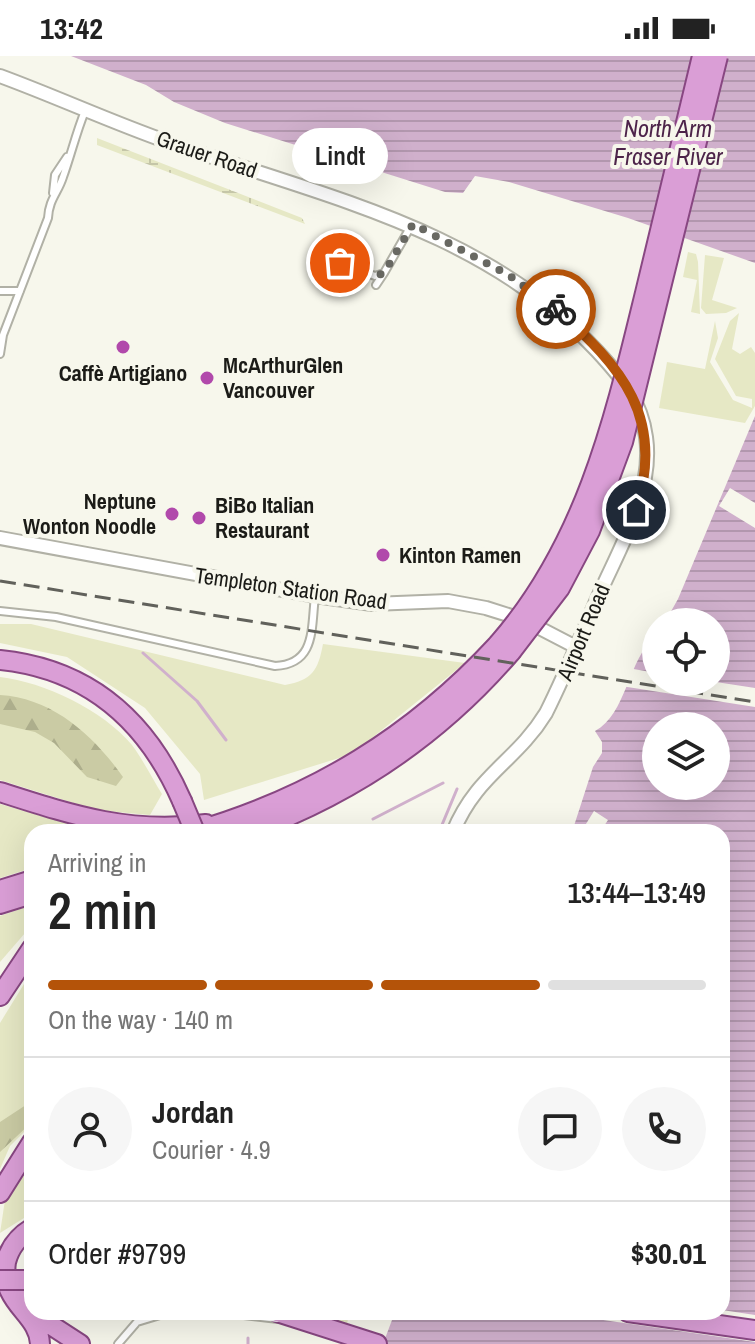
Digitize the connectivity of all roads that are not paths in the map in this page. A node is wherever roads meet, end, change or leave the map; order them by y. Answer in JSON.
{"nodes":[{"id":1,"x":702,"y":56,"type":"edge"},
{"id":2,"x":718,"y":56,"type":"edge"},
{"id":3,"x":0,"y":76,"type":"edge"},
{"id":4,"x":85,"y":111,"type":"junction"},
{"id":5,"x":413,"y":224,"type":"junction"},
{"id":6,"x":340,"y":263,"type":"dead end"},
{"id":7,"x":384,"y":273,"type":"junction"},
{"id":8,"x":376,"y":285,"type":"dead end"},
{"id":9,"x":0,"y":291,"type":"edge"},
{"id":10,"x":20,"y":291,"type":"junction"},
{"id":11,"x":11,"y":314,"type":"junction"},
{"id":12,"x":0,"y":315,"type":"edge"},
{"id":13,"x":0,"y":354,"type":"edge"},
{"id":14,"x":638,"y":403,"type":"joint"},
{"id":15,"x":0,"y":538,"type":"edge"},
{"id":16,"x":315,"y":596,"type":"junction"},
{"id":17,"x":0,"y":611,"type":"edge"},
{"id":18,"x":576,"y":647,"type":"junction"},
{"id":19,"x":505,"y":648,"type":"junction"},
{"id":20,"x":0,"y":660,"type":"edge"},
{"id":21,"x":0,"y":792,"type":"edge"},
{"id":22,"x":232,"y":820,"type":"junction"},
{"id":23,"x":113,"y":824,"type":"edge"},
{"id":24,"x":189,"y":824,"type":"edge"},
{"id":25,"x":203,"y":824,"type":"edge"},
{"id":26,"x":219,"y":824,"type":"edge"},
{"id":27,"x":268,"y":824,"type":"edge"},
{"id":28,"x":457,"y":824,"type":"edge"},
{"id":29,"x":24,"y":882,"type":"edge"},
{"id":30,"x":0,"y":890,"type":"edge"},
{"id":31,"x":24,"y":896,"type":"edge"},
{"id":32,"x":0,"y":904,"type":"edge"},
{"id":33,"x":24,"y":960,"type":"edge"},
{"id":34,"x":0,"y":996,"type":"edge"},
{"id":35,"x":24,"y":1155,"type":"edge"},
{"id":36,"x":0,"y":1193,"type":"edge"},
{"id":37,"x":24,"y":1235,"type":"edge"},
{"id":38,"x":0,"y":1280,"type":"edge"},
{"id":39,"x":24,"y":1285,"type":"edge"},
{"id":40,"x":24,"y":1288,"type":"edge"},
{"id":41,"x":5,"y":1296,"type":"edge"},
{"id":42,"x":24,"y":1308,"type":"edge"},
{"id":43,"x":24,"y":1317,"type":"edge"},
{"id":44,"x":27,"y":1320,"type":"edge"},
{"id":45,"x":42,"y":1320,"type":"edge"},
{"id":46,"x":144,"y":1320,"type":"edge"},
{"id":47,"x":281,"y":1320,"type":"edge"},
{"id":48,"x":303,"y":1320,"type":"edge"},
{"id":49,"x":684,"y":1320,"type":"edge"},
{"id":50,"x":320,"y":1325,"type":"junction"},
{"id":51,"x":755,"y":1330,"type":"edge"},
{"id":52,"x":40,"y":1344,"type":"edge"},
{"id":53,"x":80,"y":1344,"type":"edge"},
{"id":54,"x":118,"y":1344,"type":"edge"},
{"id":55,"x":377,"y":1344,"type":"edge"}],
"edges":[{"from":1,"to":19,"type":"main road","bridge":true},
{"from":2,"to":19,"type":"main road","bridge":true},
{"from":3,"to":4,"type":"street","name":"Grauer Road"},
{"from":4,"to":5,"type":"street","name":"Grauer Road"},
{"from":4,"to":10,"type":"lane"},
{"from":5,"to":7,"type":"lane"},
{"from":5,"to":14,"type":"street","name":"Grauer Road"},
{"from":6,"to":7,"type":"lane"},
{"from":7,"to":8,"type":"lane"},
{"from":9,"to":10,"type":"lane"},
{"from":10,"to":11,"type":"lane"},
{"from":11,"to":12,"type":"lane"},
{"from":11,"to":13,"type":"lane"},
{"from":14,"to":18,"type":"street","name":"Airport Road"},
{"from":15,"to":16,"type":"street","name":"Templeton Station Road"},
{"from":16,"to":17,"type":"lane"},
{"from":16,"to":18,"type":"street","name":"Templeton Station Road"},
{"from":18,"to":28,"type":"street","name":"Airport Road"},
{"from":19,"to":22,"type":"main road"},
{"from":19,"to":27,"type":"main road"},
{"from":20,"to":24,"type":"main road","bridge":true},
{"from":21,"to":23,"type":"main road"},
{"from":22,"to":25,"type":"main road"},
{"from":22,"to":26,"type":"main road"},
{"from":29,"to":30,"type":"main road"},
{"from":31,"to":32,"type":"main road"},
{"from":33,"to":34,"type":"main road"},
{"from":35,"to":36,"type":"main road"},
{"from":37,"to":41,"type":"main road"},
{"from":38,"to":39,"type":"main road","bridge":true},
{"from":40,"to":41,"type":"main road"},
{"from":41,"to":42,"type":"main road"},
{"from":41,"to":43,"type":"main road"},
{"from":44,"to":52,"type":"main road"},
{"from":45,"to":53,"type":"main road"},
{"from":46,"to":54,"type":"lane"},
{"from":47,"to":50,"type":"lane"},
{"from":48,"to":50,"type":"main road"},
{"from":49,"to":51,"type":"main road"},
{"from":50,"to":55,"type":"main road"}]}
